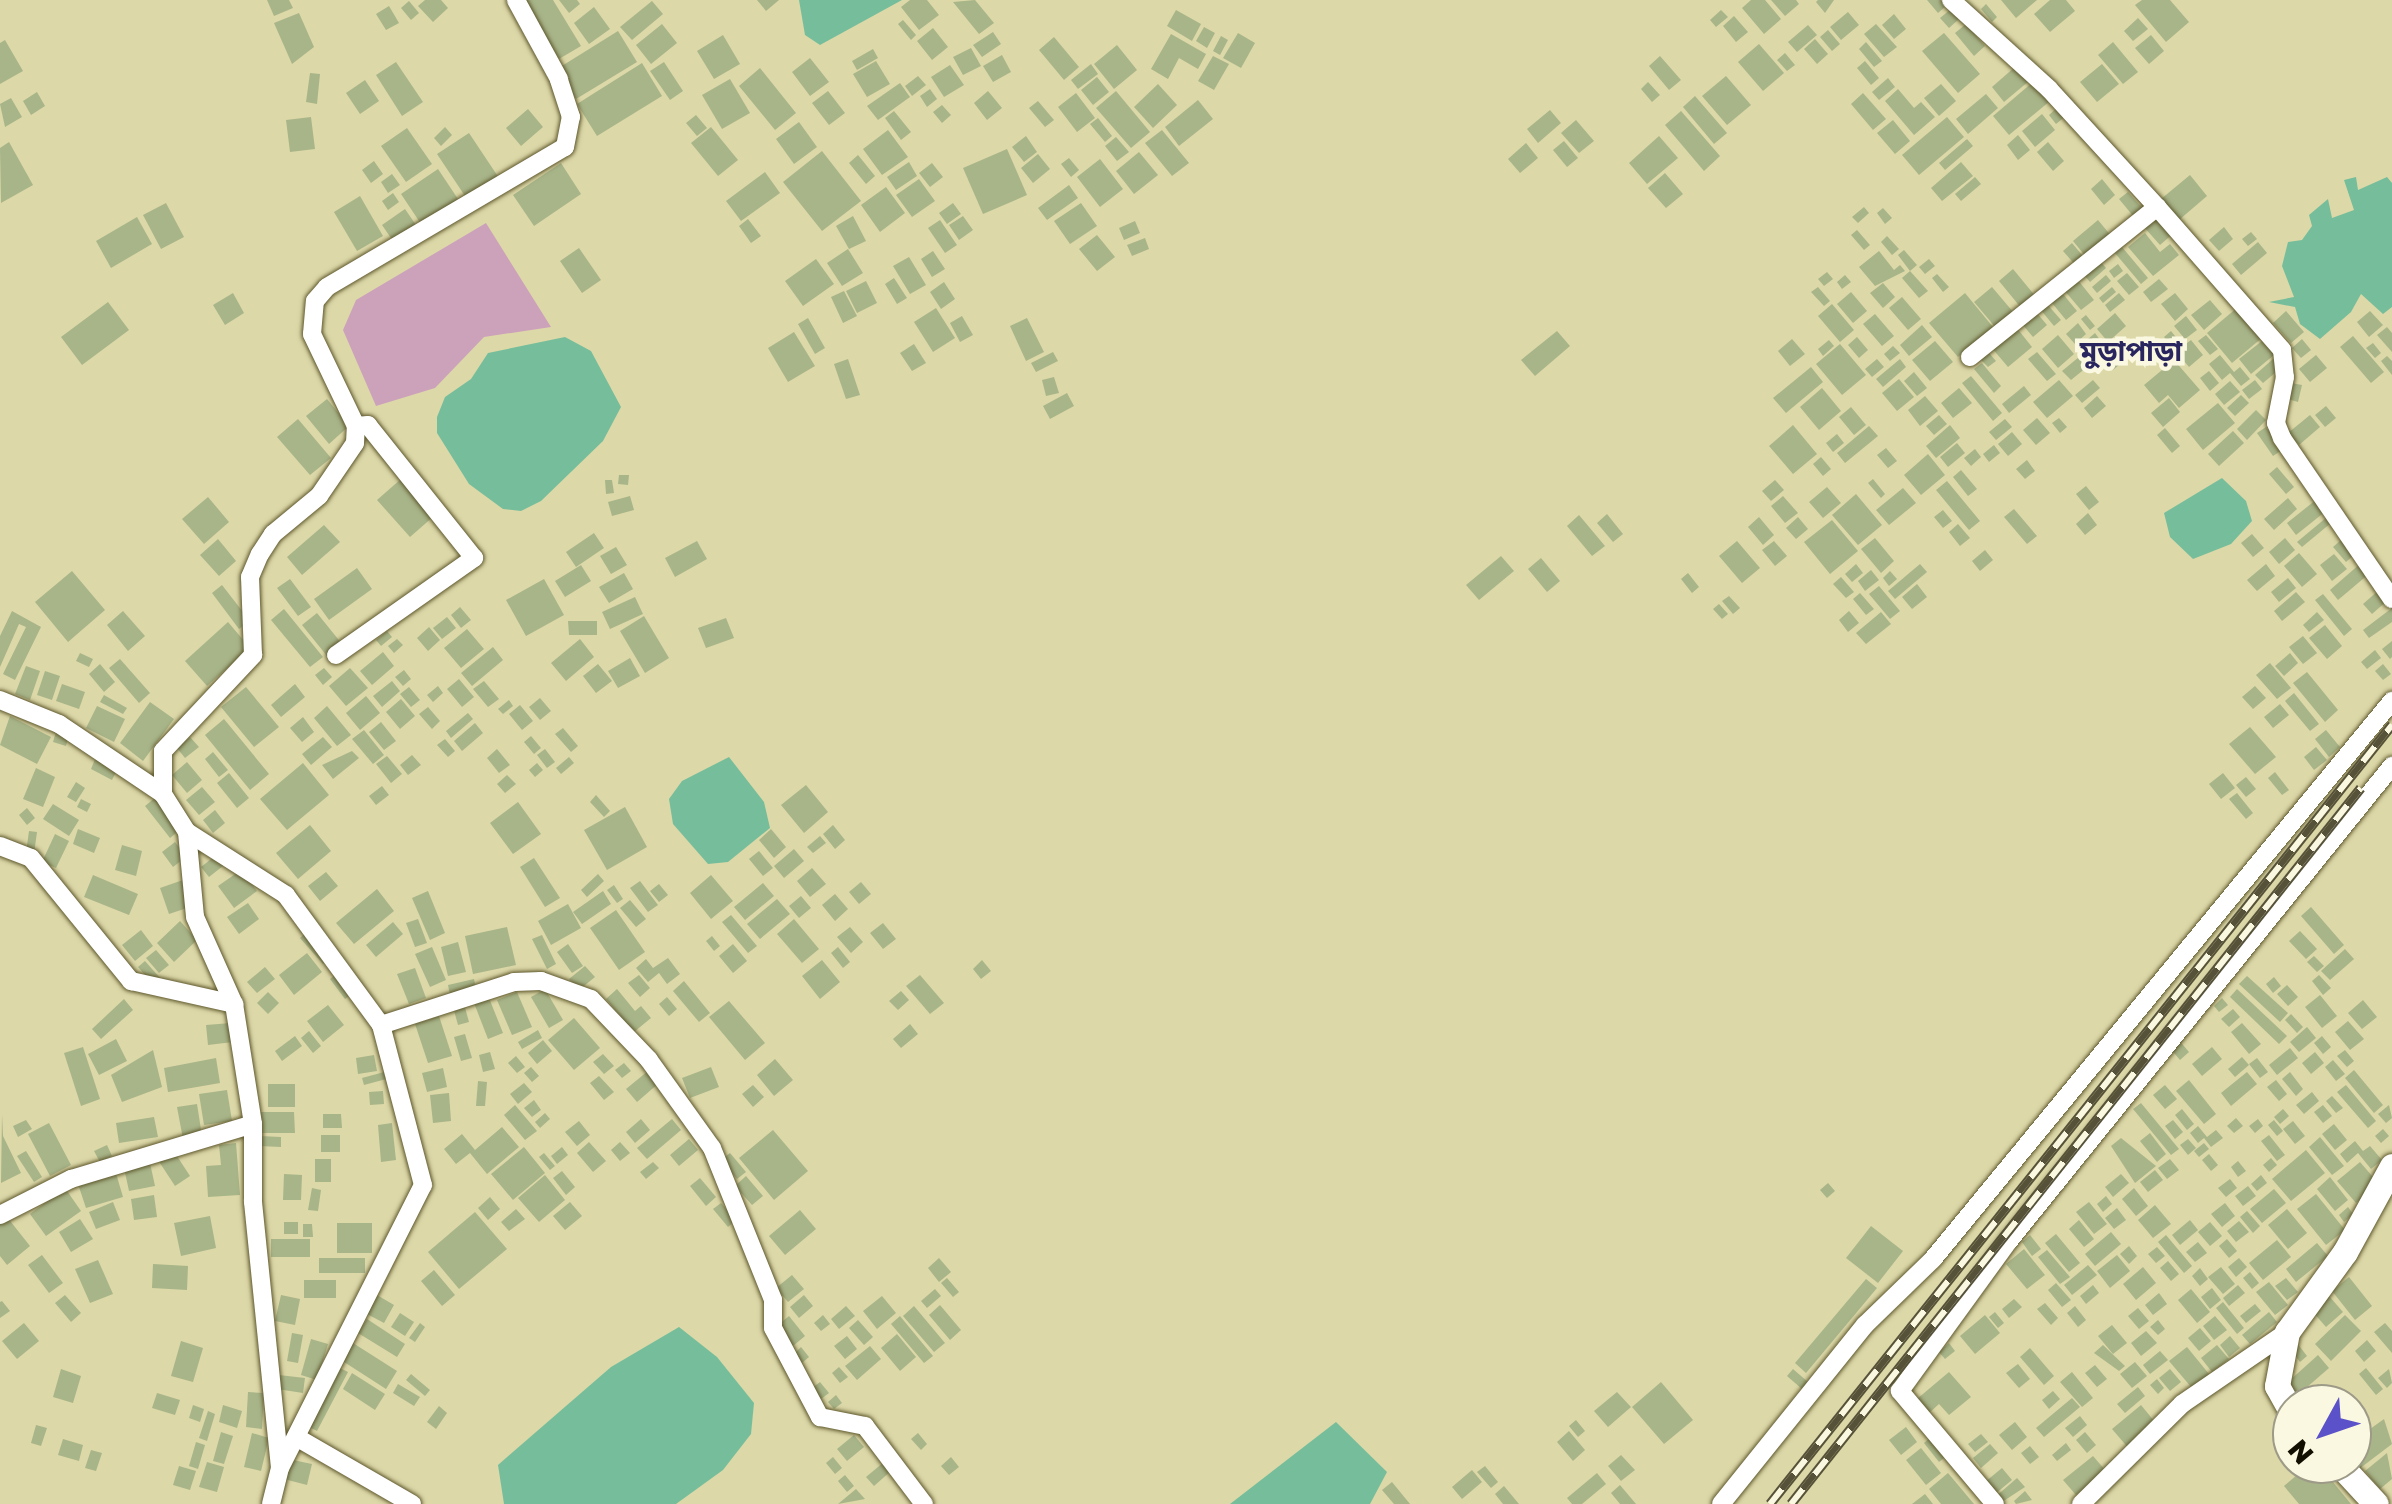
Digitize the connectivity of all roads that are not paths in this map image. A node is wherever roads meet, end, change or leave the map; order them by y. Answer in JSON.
{"nodes":[{"id":1,"x":516,"y":0,"type":"edge"},
{"id":2,"x":1951,"y":0,"type":"edge"},
{"id":3,"x":2156,"y":207,"type":"junction"},
{"id":4,"x":1970,"y":357,"type":"dead end"},
{"id":5,"x":356,"y":426,"type":"junction"},
{"id":6,"x":2392,"y":599,"type":"edge"},
{"id":7,"x":336,"y":655,"type":"dead end"},
{"id":8,"x":0,"y":700,"type":"edge"},
{"id":9,"x":2392,"y":701,"type":"edge"},
{"id":10,"x":2392,"y":766,"type":"edge"},
{"id":11,"x":164,"y":794,"type":"junction"},
{"id":12,"x":188,"y":832,"type":"junction"},
{"id":13,"x":0,"y":846,"type":"edge"},
{"id":14,"x":234,"y":1004,"type":"junction"},
{"id":15,"x":381,"y":1025,"type":"junction"},
{"id":16,"x":252,"y":1124,"type":"junction"},
{"id":17,"x":2392,"y":1166,"type":"edge"},
{"id":18,"x":0,"y":1215,"type":"edge"},
{"id":19,"x":2288,"y":1332,"type":"junction"},
{"id":20,"x":2277,"y":1384,"type":"edge"},
{"id":21,"x":296,"y":1436,"type":"junction"},
{"id":22,"x":280,"y":1468,"type":"junction"},
{"id":23,"x":2358,"y":1484,"type":"edge"},
{"id":24,"x":272,"y":1504,"type":"edge"},
{"id":25,"x":412,"y":1504,"type":"edge"},
{"id":26,"x":924,"y":1504,"type":"edge"},
{"id":27,"x":1721,"y":1504,"type":"edge"},
{"id":28,"x":1995,"y":1504,"type":"edge"},
{"id":29,"x":2081,"y":1504,"type":"edge"},
{"id":30,"x":2376,"y":1504,"type":"edge"}],
"edges":[{"from":1,"to":5,"type":"street"},
{"from":2,"to":3,"type":"street"},
{"from":3,"to":4,"type":"street"},
{"from":3,"to":6,"type":"street"},
{"from":5,"to":7,"type":"street"},
{"from":5,"to":11,"type":"street"},
{"from":8,"to":11,"type":"street"},
{"from":9,"to":27,"type":"street"},
{"from":10,"to":28,"type":"street"},
{"from":11,"to":12,"type":"street"},
{"from":12,"to":14,"type":"street"},
{"from":12,"to":15,"type":"street"},
{"from":13,"to":14,"type":"street"},
{"from":14,"to":16,"type":"street"},
{"from":15,"to":21,"type":"street"},
{"from":15,"to":26,"type":"street"},
{"from":16,"to":18,"type":"street"},
{"from":16,"to":22,"type":"street"},
{"from":17,"to":19,"type":"main road"},
{"from":19,"to":20,"type":"main road"},
{"from":19,"to":29,"type":"street"},
{"from":21,"to":22,"type":"street"},
{"from":21,"to":25,"type":"street"},
{"from":22,"to":24,"type":"street"},
{"from":23,"to":30,"type":"main road"}]}
